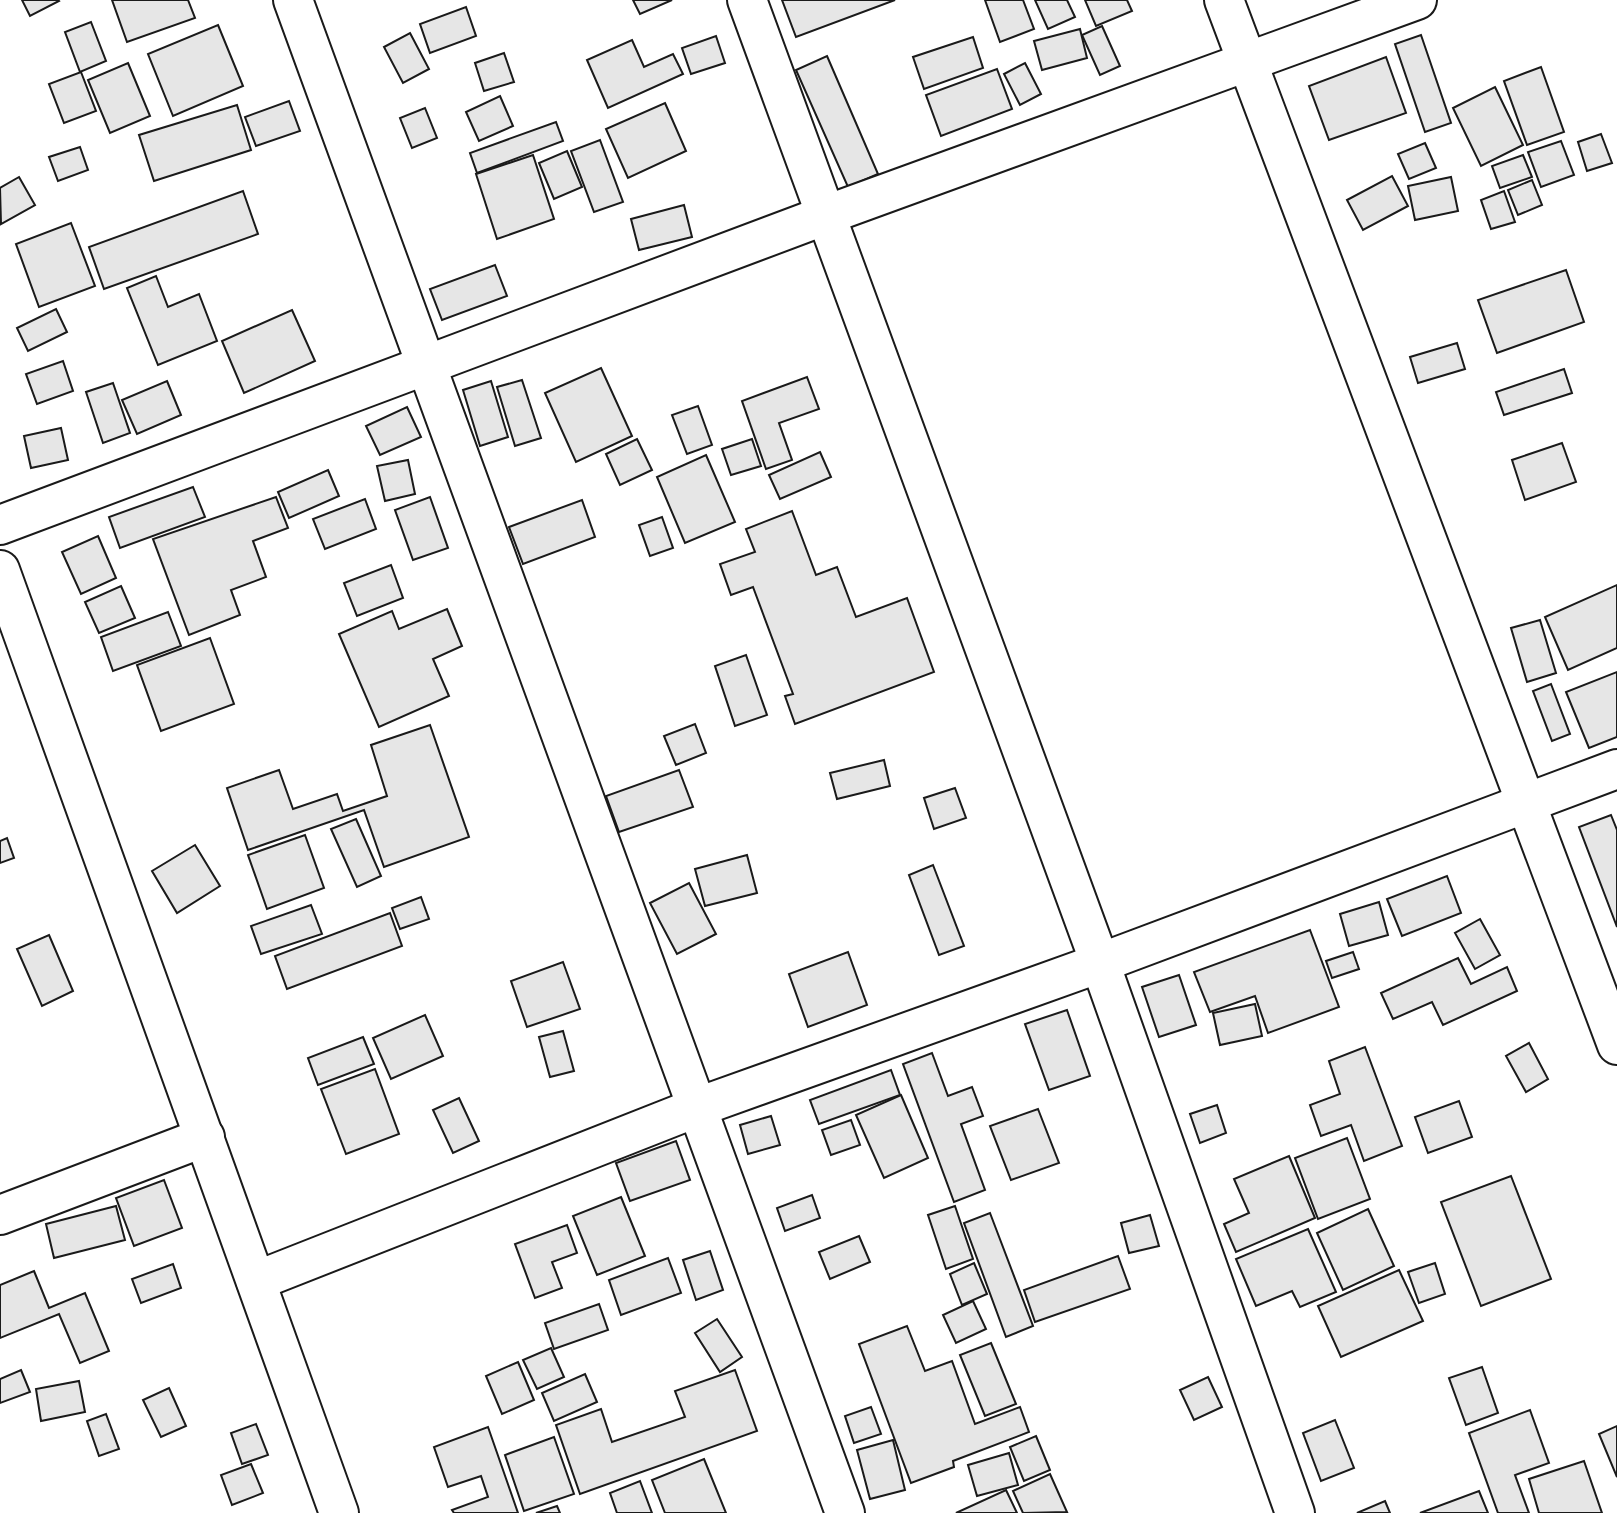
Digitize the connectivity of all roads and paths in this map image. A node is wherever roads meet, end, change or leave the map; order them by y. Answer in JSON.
{"nodes":[{"id":1,"x":293,"y":0,"type":"edge"},
{"id":2,"x":747,"y":0,"type":"edge"},
{"id":3,"x":1224,"y":0,"type":"edge"},
{"id":4,"x":1417,"y":0,"type":"edge"},
{"id":5,"x":1249,"y":62,"type":"junction"},
{"id":6,"x":826,"y":215,"type":"junction"},
{"id":7,"x":427,"y":366,"type":"junction"},
{"id":8,"x":0,"y":524,"type":"edge"},
{"id":9,"x":0,"y":570,"type":"edge"},
{"id":10,"x":1617,"y":769,"type":"edge"},
{"id":11,"x":1527,"y":800,"type":"junction"},
{"id":12,"x":1100,"y":963,"type":"junction"},
{"id":13,"x":1617,"y":1045,"type":"edge"},
{"id":14,"x":698,"y":1107,"type":"junction"},
{"id":15,"x":205,"y":1137,"type":"junction"},
{"id":16,"x":0,"y":1215,"type":"edge"},
{"id":17,"x":256,"y":1281,"type":"junction"},
{"id":18,"x":339,"y":1513,"type":"edge"},
{"id":19,"x":845,"y":1513,"type":"edge"},
{"id":20,"x":1294,"y":1513,"type":"edge"}],
"edges":[{"from":1,"to":7,"type":"street"},
{"from":2,"to":6,"type":"street"},
{"from":3,"to":5,"type":"street"},
{"from":4,"to":5,"type":"street"},
{"from":5,"to":6,"type":"street"},
{"from":5,"to":11,"type":"street"},
{"from":6,"to":7,"type":"street"},
{"from":6,"to":12,"type":"street"},
{"from":7,"to":8,"type":"street"},
{"from":7,"to":14,"type":"street"},
{"from":9,"to":15,"type":"street"},
{"from":10,"to":11,"type":"street"},
{"from":11,"to":12,"type":"street"},
{"from":11,"to":13,"type":"street"},
{"from":12,"to":14,"type":"street"},
{"from":12,"to":20,"type":"street"},
{"from":14,"to":17,"type":"street"},
{"from":14,"to":19,"type":"street"},
{"from":15,"to":16,"type":"street"},
{"from":15,"to":17,"type":"street"},
{"from":17,"to":18,"type":"street"}]}
